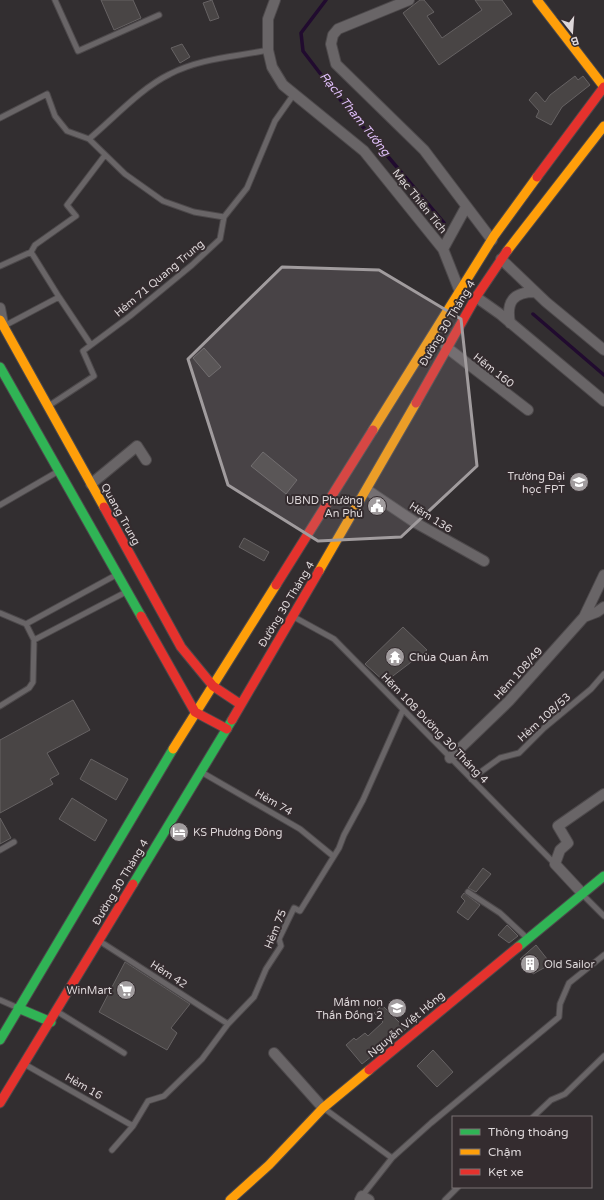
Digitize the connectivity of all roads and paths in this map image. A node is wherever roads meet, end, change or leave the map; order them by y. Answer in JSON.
{"nodes":[{"id":1,"x":55,"y":0,"type":"edge"},
{"id":2,"x":409,"y":0,"type":"edge"},
{"id":3,"x":537,"y":0,"type":"edge"},
{"id":4,"x":272,"y":3,"type":"edge"},
{"id":5,"x":159,"y":15,"type":"dead end"},
{"id":6,"x":268,"y":50,"type":"junction"},
{"id":7,"x":604,"y":87,"type":"edge"},
{"id":8,"x":294,"y":94,"type":"junction"},
{"id":9,"x":0,"y":118,"type":"edge"},
{"id":10,"x":604,"y":126,"type":"edge"},
{"id":11,"x":89,"y":139,"type":"junction"},
{"id":12,"x":105,"y":154,"type":"junction"},
{"id":13,"x":466,"y":207,"type":"junction"},
{"id":14,"x":224,"y":217,"type":"junction"},
{"id":15,"x":492,"y":240,"type":"junction"},
{"id":16,"x":443,"y":249,"type":"junction"},
{"id":17,"x":31,"y":252,"type":"junction"},
{"id":18,"x":501,"y":259,"type":"junction"},
{"id":19,"x":0,"y":266,"type":"edge"},
{"id":20,"x":460,"y":292,"type":"junction"},
{"id":21,"x":535,"y":292,"type":"junction"},
{"id":22,"x":59,"y":296,"type":"junction"},
{"id":23,"x":476,"y":297,"type":"junction"},
{"id":24,"x":0,"y":308,"type":"edge"},
{"id":25,"x":2,"y":323,"type":"edge"},
{"id":26,"x":510,"y":323,"type":"junction"},
{"id":27,"x":90,"y":345,"type":"junction"},
{"id":28,"x":446,"y":348,"type":"junction"},
{"id":29,"x":604,"y":350,"type":"edge"},
{"id":30,"x":0,"y":367,"type":"edge"},
{"id":31,"x":604,"y":401,"type":"edge"},
{"id":32,"x":49,"y":406,"type":"junction"},
{"id":33,"x":528,"y":410,"type":"dead end"},
{"id":34,"x":146,"y":460,"type":"dead end"},
{"id":35,"x":60,"y":471,"type":"junction"},
{"id":36,"x":91,"y":484,"type":"junction"},
{"id":37,"x":367,"y":490,"type":"junction"},
{"id":38,"x":0,"y":505,"type":"edge"},
{"id":39,"x":484,"y":561,"type":"dead end"},
{"id":40,"x":118,"y":574,"type":"junction"},
{"id":41,"x":604,"y":575,"type":"edge"},
{"id":42,"x":128,"y":591,"type":"junction"},
{"id":43,"x":604,"y":607,"type":"edge"},
{"id":44,"x":0,"y":613,"type":"edge"},
{"id":45,"x":292,"y":616,"type":"junction"},
{"id":46,"x":584,"y":617,"type":"junction"},
{"id":47,"x":26,"y":624,"type":"junction"},
{"id":48,"x":34,"y":640,"type":"junction"},
{"id":49,"x":604,"y":674,"type":"edge"},
{"id":50,"x":213,"y":686,"type":"junction"},
{"id":51,"x":1,"y":704,"type":"edge"},
{"id":52,"x":240,"y":704,"type":"junction"},
{"id":53,"x":403,"y":710,"type":"junction"},
{"id":54,"x":195,"y":712,"type":"junction"},
{"id":55,"x":227,"y":729,"type":"junction"},
{"id":56,"x":450,"y":758,"type":"junction"},
{"id":57,"x":201,"y":771,"type":"junction"},
{"id":58,"x":471,"y":778,"type":"junction"},
{"id":59,"x":604,"y":794,"type":"edge"},
{"id":60,"x":14,"y":842,"type":"dead end"},
{"id":61,"x":0,"y":850,"type":"edge"},
{"id":62,"x":333,"y":856,"type":"junction"},
{"id":63,"x":555,"y":864,"type":"junction"},
{"id":64,"x":604,"y":876,"type":"edge"},
{"id":65,"x":468,"y":892,"type":"dead end"},
{"id":66,"x":582,"y":894,"type":"junction"},
{"id":67,"x":604,"y":916,"type":"edge"},
{"id":68,"x":528,"y":938,"type":"junction"},
{"id":69,"x":99,"y":941,"type":"junction"},
{"id":70,"x":604,"y":955,"type":"edge"},
{"id":71,"x":0,"y":1000,"type":"edge"},
{"id":72,"x":18,"y":1008,"type":"junction"},
{"id":73,"x":57,"y":1011,"type":"junction"},
{"id":74,"x":51,"y":1022,"type":"junction"},
{"id":75,"x":228,"y":1024,"type":"junction"},
{"id":76,"x":0,"y":1040,"type":"edge"},
{"id":77,"x":124,"y":1053,"type":"dead end"},
{"id":78,"x":274,"y":1053,"type":"dead end"},
{"id":79,"x":604,"y":1056,"type":"edge"},
{"id":80,"x":24,"y":1064,"type":"junction"},
{"id":81,"x":0,"y":1103,"type":"edge"},
{"id":82,"x":323,"y":1108,"type":"junction"},
{"id":83,"x":534,"y":1116,"type":"edge"},
{"id":84,"x":133,"y":1126,"type":"junction"},
{"id":85,"x":112,"y":1150,"type":"dead end"},
{"id":86,"x":392,"y":1158,"type":"junction"},
{"id":87,"x":457,"y":1188,"type":"edge"},
{"id":88,"x":364,"y":1199,"type":"edge"},
{"id":89,"x":230,"y":1200,"type":"edge"},
{"id":90,"x":444,"y":1200,"type":"edge"}],
"edges":[{"from":1,"to":5,"type":"lane"},
{"from":2,"to":13,"type":"street"},
{"from":3,"to":7,"type":"main road"},
{"from":4,"to":6,"type":"street","name":"Mạc Thiên Tích"},
{"from":6,"to":8,"type":"street","name":"Mạc Thiên Tích"},
{"from":6,"to":11,"type":"lane"},
{"from":7,"to":15,"type":"main road","name":"Đường 30 Tháng 4"},
{"from":8,"to":14,"type":"lane","name":"Hẻm 71 Quang Trung"},
{"from":8,"to":16,"type":"street","name":"Mạc Thiên Tích"},
{"from":9,"to":11,"type":"lane"},
{"from":10,"to":18,"type":"main road","name":"Đường 30 Tháng 4"},
{"from":11,"to":12,"type":"lane"},
{"from":12,"to":14,"type":"lane"},
{"from":12,"to":17,"type":"lane"},
{"from":13,"to":15,"type":"street"},
{"from":13,"to":16,"type":"street","name":"Mạc Thiên Tích"},
{"from":14,"to":27,"type":"lane","name":"Hẻm 71 Quang Trung"},
{"from":15,"to":20,"type":"main road","name":"Đường 30 Tháng 4"},
{"from":16,"to":20,"type":"street","name":"Mạc Thiên Tích"},
{"from":17,"to":19,"type":"lane"},
{"from":17,"to":22,"type":"lane"},
{"from":18,"to":21,"type":"street"},
{"from":18,"to":23,"type":"main road","name":"Đường 30 Tháng 4"},
{"from":20,"to":50,"type":"main road","name":"Đường 30 Tháng 4"},
{"from":21,"to":26,"type":"street"},
{"from":21,"to":29,"type":"street"},
{"from":22,"to":25,"type":"lane"},
{"from":22,"to":27,"type":"lane"},
{"from":23,"to":26,"type":"street"},
{"from":23,"to":28,"type":"main road","name":"Đường 30 Tháng 4"},
{"from":24,"to":25,"type":"street"},
{"from":25,"to":32,"type":"main road","name":"Quang Trung"},
{"from":26,"to":31,"type":"street"},
{"from":27,"to":32,"type":"lane"},
{"from":28,"to":33,"type":"street","name":"Hẽm 160"},
{"from":28,"to":37,"type":"main road","name":"Đường 30 Tháng 4"},
{"from":30,"to":35,"type":"main road"},
{"from":32,"to":36,"type":"main road","name":"Quang Trung"},
{"from":34,"to":36,"type":"street"},
{"from":35,"to":38,"type":"lane"},
{"from":35,"to":40,"type":"main road"},
{"from":36,"to":50,"type":"main road","name":"Quang Trung"},
{"from":37,"to":39,"type":"street","name":"Hẽm 136"},
{"from":37,"to":45,"type":"main road","name":"Đường 30 Tháng 4"},
{"from":40,"to":42,"type":"main road"},
{"from":40,"to":47,"type":"lane"},
{"from":41,"to":46,"type":"street"},
{"from":42,"to":48,"type":"lane"},
{"from":42,"to":54,"type":"main road"},
{"from":43,"to":46,"type":"street","name":"Hẽm 108/49"},
{"from":44,"to":47,"type":"lane"},
{"from":45,"to":52,"type":"main road","name":"Đường 30 Tháng 4"},
{"from":45,"to":53,"type":"lane","name":"Hẽm 108 Đường 30 Tháng 4"},
{"from":46,"to":56,"type":"street","name":"Hẽm 108/49"},
{"from":47,"to":48,"type":"lane"},
{"from":48,"to":51,"type":"lane"},
{"from":49,"to":58,"type":"lane","name":"Hẻm 108/53"},
{"from":50,"to":52,"type":"main road","name":"Quang Trung"},
{"from":50,"to":54,"type":"main road","name":"Đường 30 Tháng 4"},
{"from":52,"to":55,"type":"main road","name":"Đường 30 Tháng 4"},
{"from":53,"to":56,"type":"lane","name":"Hẽm 108 Đường 30 Tháng 4"},
{"from":53,"to":62,"type":"lane","name":"Hẻm 75"},
{"from":54,"to":55,"type":"main road"},
{"from":54,"to":72,"type":"main road","name":"Đường 30 Tháng 4"},
{"from":55,"to":57,"type":"main road","name":"Đường 30 Tháng 4"},
{"from":56,"to":58,"type":"lane","name":"Hẽm 108 Đường 30 Tháng 4"},
{"from":57,"to":62,"type":"lane","name":"Hẻm 74"},
{"from":57,"to":69,"type":"main road","name":"Đường 30 Tháng 4"},
{"from":58,"to":63,"type":"lane","name":"Hẽm 108 Đường 30 Tháng 4"},
{"from":59,"to":63,"type":"street"},
{"from":60,"to":61,"type":"lane"},
{"from":62,"to":75,"type":"lane","name":"Hẻm 75"},
{"from":63,"to":66,"type":"street"},
{"from":64,"to":66,"type":"main road","name":"Nguyễn Việt Hồng"},
{"from":65,"to":68,"type":"lane"},
{"from":66,"to":67,"type":"lane"},
{"from":66,"to":68,"type":"main road","name":"Nguyễn Việt Hồng"},
{"from":68,"to":82,"type":"main road","name":"Nguyễn Việt Hồng"},
{"from":69,"to":73,"type":"main road","name":"Đường 30 Tháng 4"},
{"from":69,"to":75,"type":"lane","name":"Hẻm 42"},
{"from":70,"to":86,"type":"lane"},
{"from":71,"to":72,"type":"lane"},
{"from":72,"to":74,"type":"main road"},
{"from":72,"to":76,"type":"main road","name":"Đường 30 Tháng 4"},
{"from":73,"to":74,"type":"main road","name":"Đường 30 Tháng 4"},
{"from":73,"to":77,"type":"lane"},
{"from":74,"to":80,"type":"main road","name":"Đường 30 Tháng 4"},
{"from":75,"to":84,"type":"lane","name":"Hẻm 75"},
{"from":78,"to":82,"type":"street"},
{"from":79,"to":83,"type":"lane"},
{"from":80,"to":81,"type":"main road","name":"Đường 30 Tháng 4"},
{"from":80,"to":84,"type":"lane","name":"Hẻm 16"},
{"from":82,"to":86,"type":"lane"},
{"from":82,"to":89,"type":"main road","name":"Nguyễn Việt Hồng"},
{"from":84,"to":85,"type":"lane","name":"Hẻm 75"},
{"from":86,"to":88,"type":"lane"},
{"from":87,"to":90,"type":"lane"}]}
